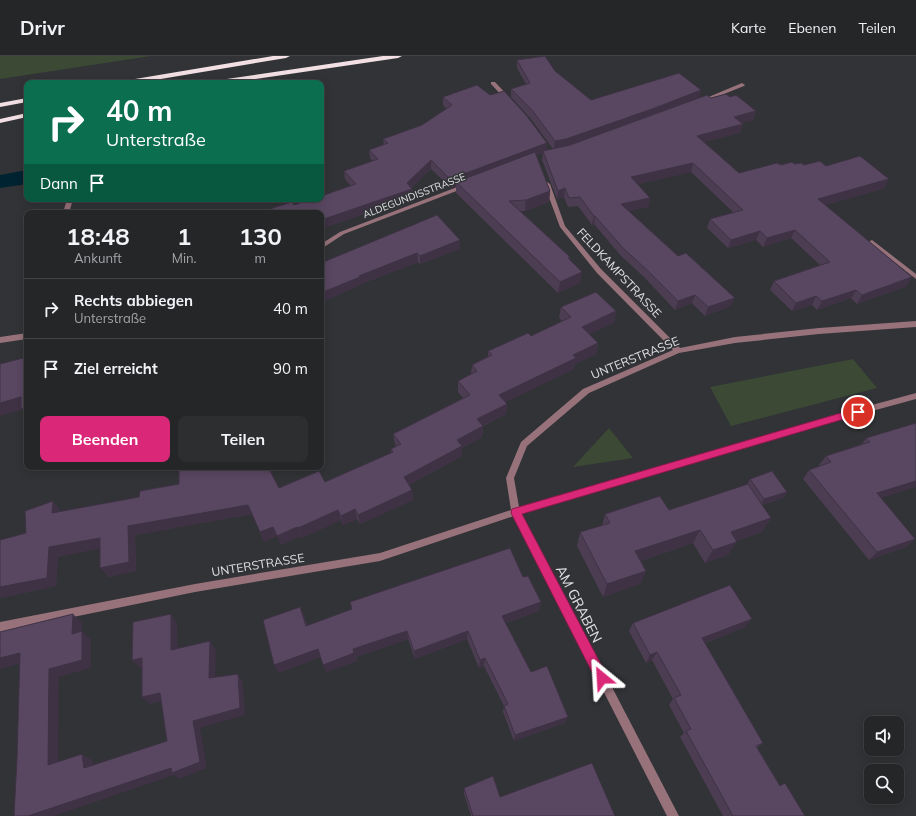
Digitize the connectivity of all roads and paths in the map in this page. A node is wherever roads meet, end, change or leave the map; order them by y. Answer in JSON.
{"nodes":[{"id":1,"x":286,"y":56,"type":"edge"},
{"id":2,"x":398,"y":56,"type":"edge"},
{"id":3,"x":141,"y":80,"type":"edge"},
{"id":4,"x":234,"y":80,"type":"edge"},
{"id":5,"x":493,"y":83,"type":"dead end"},
{"id":6,"x":742,"y":85,"type":"dead end"},
{"id":7,"x":24,"y":101,"type":"edge"},
{"id":8,"x":699,"y":102,"type":"edge"},
{"id":9,"x":0,"y":105,"type":"edge"},
{"id":10,"x":513,"y":105,"type":"edge"},
{"id":11,"x":24,"y":116,"type":"edge"},
{"id":12,"x":0,"y":121,"type":"edge"},
{"id":13,"x":545,"y":179,"type":"edge"},
{"id":14,"x":472,"y":183,"type":"edge"},
{"id":15,"x":872,"y":242,"type":"edge"},
{"id":16,"x":324,"y":245,"type":"edge"},
{"id":17,"x":916,"y":277,"type":"edge"},
{"id":18,"x":916,"y":324,"type":"edge"},
{"id":19,"x":24,"y":336,"type":"edge"},
{"id":20,"x":0,"y":340,"type":"edge"},
{"id":21,"x":678,"y":351,"type":"junction"},
{"id":22,"x":916,"y":396,"type":"edge"},
{"id":23,"x":516,"y":512,"type":"junction"},
{"id":24,"x":0,"y":627,"type":"edge"},
{"id":25,"x":673,"y":816,"type":"edge"}],
"edges":[{"from":1,"to":3,"type":"highway"},
{"from":2,"to":4,"type":"highway"},
{"from":5,"to":10,"type":"street"},
{"from":6,"to":8,"type":"street"},
{"from":7,"to":9,"type":"highway"},
{"from":11,"to":12,"type":"highway"},
{"from":13,"to":21,"type":"street","name":"FELDKAMPSTRASSE"},
{"from":14,"to":16,"type":"street","name":"ALDEGUNDISSTRASSE"},
{"from":15,"to":17,"type":"street"},
{"from":18,"to":21,"type":"street","name":"UNTERSTRASSE"},
{"from":19,"to":20,"type":"street"},
{"from":21,"to":23,"type":"street","name":"UNTERSTRASSE"},
{"from":22,"to":23,"type":"street","name":"UNTERSTRASSE"},
{"from":23,"to":24,"type":"street","name":"UNTERSTRASSE"},
{"from":23,"to":25,"type":"street","name":"AM GRABEN"}]}
